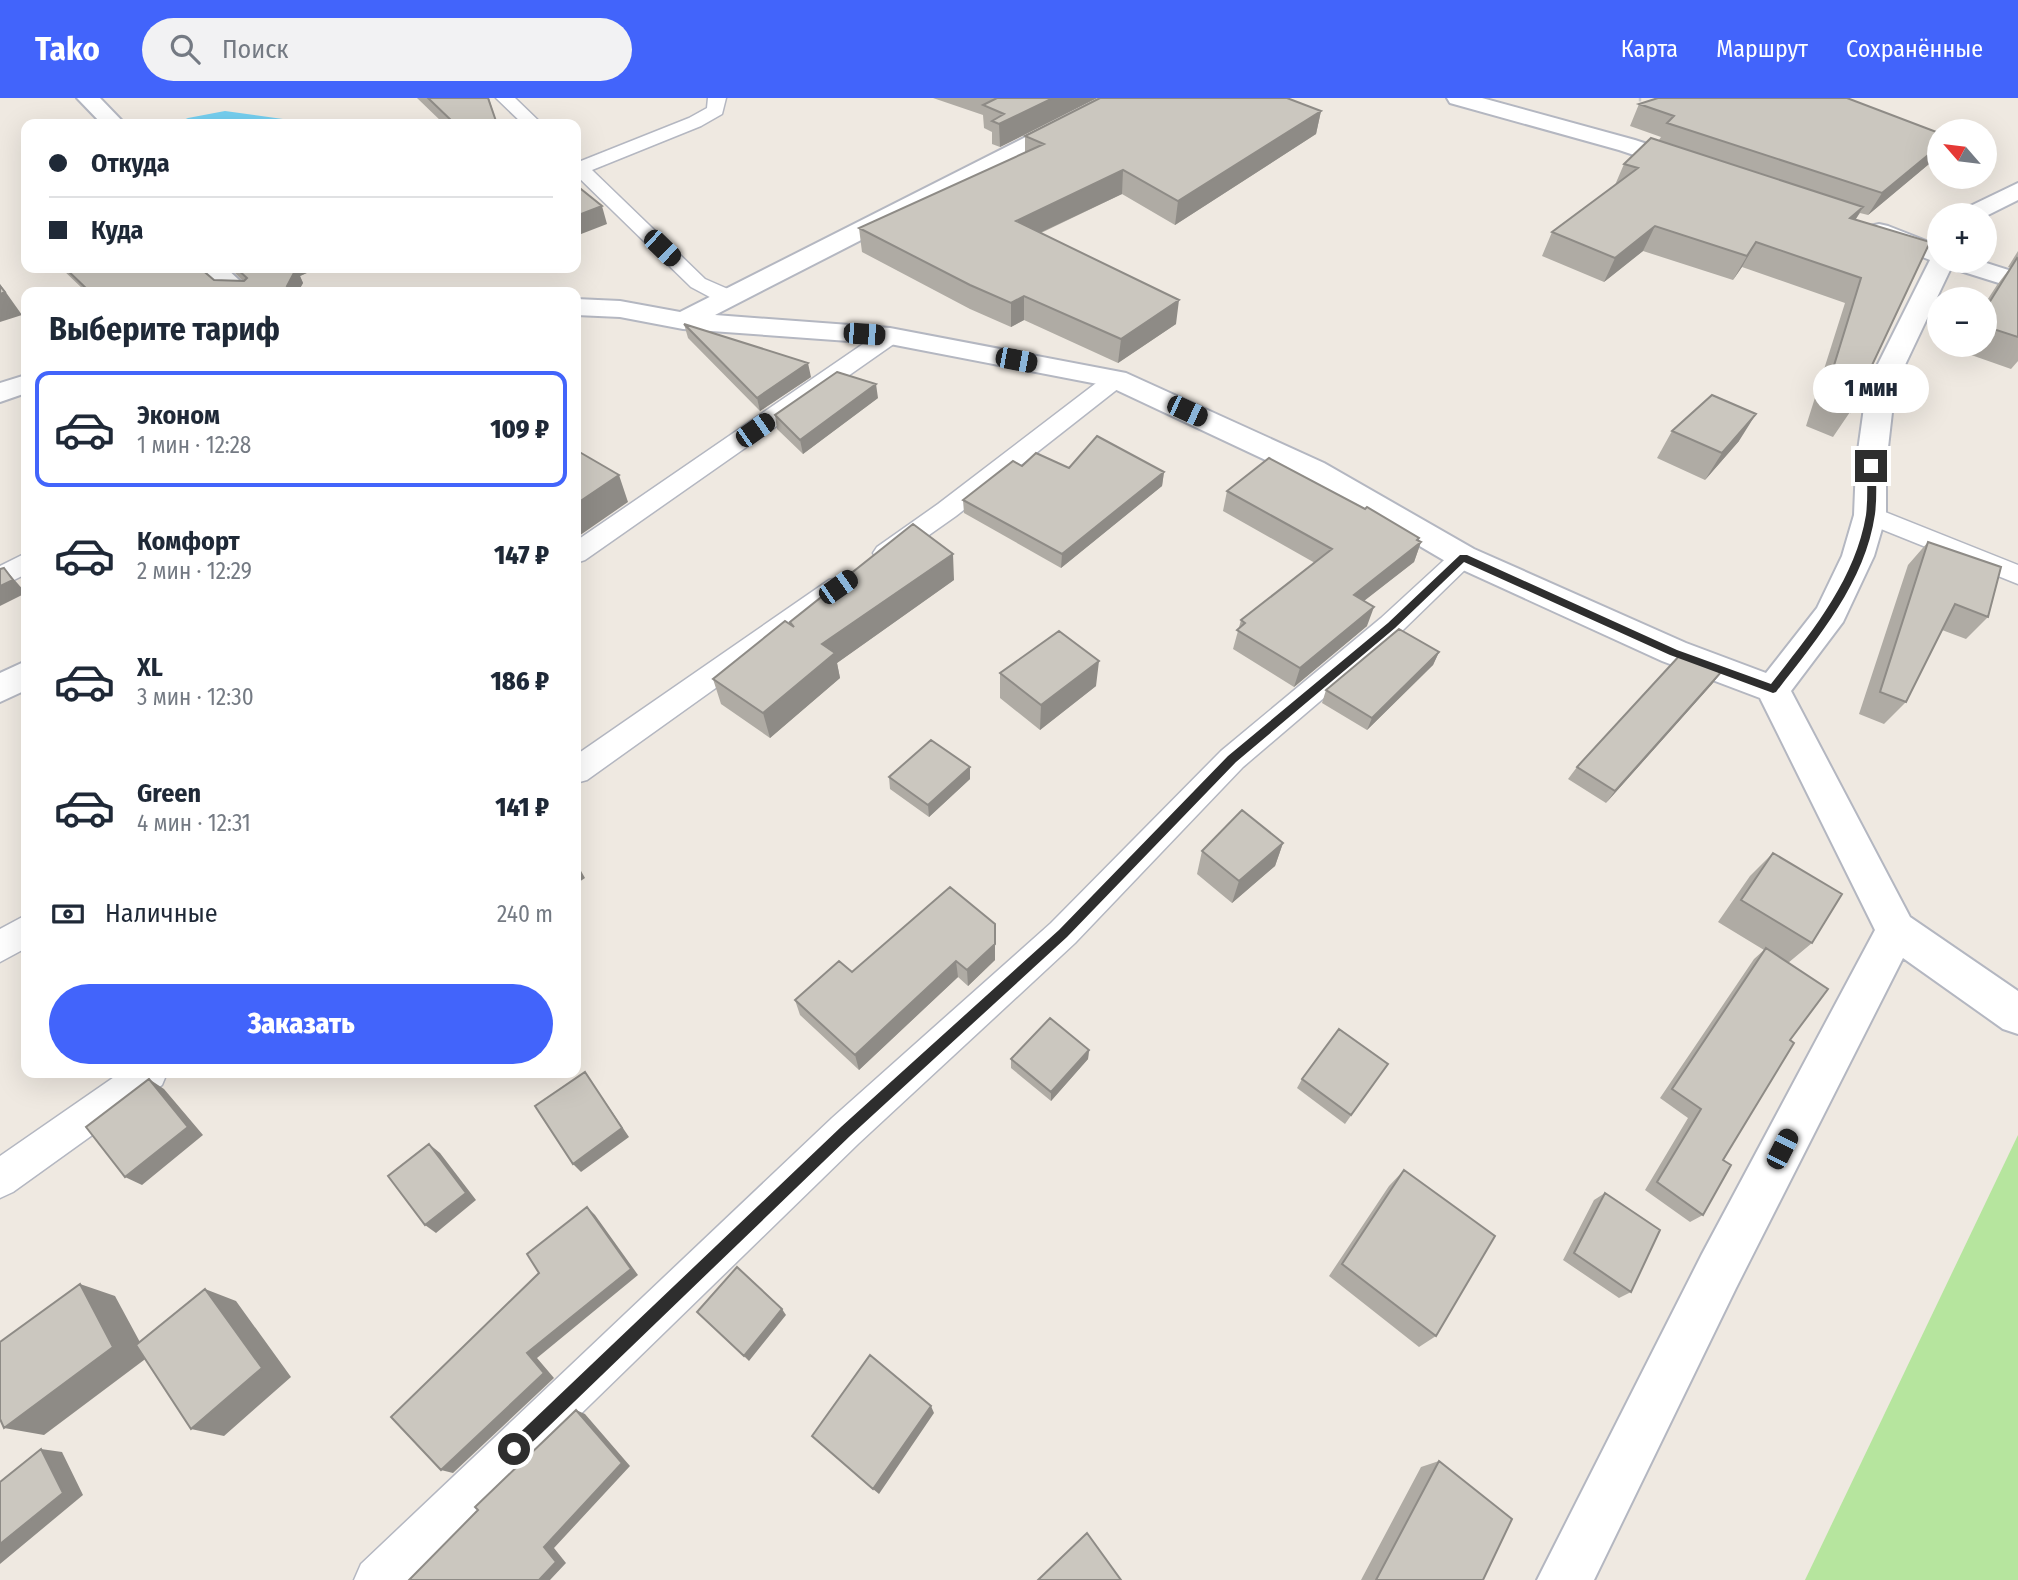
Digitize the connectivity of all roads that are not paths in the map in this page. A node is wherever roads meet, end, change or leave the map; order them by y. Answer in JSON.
{"nodes":[{"id":1,"x":88,"y":98,"type":"edge"},
{"id":2,"x":505,"y":98,"type":"edge"},
{"id":3,"x":717,"y":98,"type":"edge"},
{"id":4,"x":1120,"y":98,"type":"edge"},
{"id":5,"x":1458,"y":98,"type":"edge"},
{"id":6,"x":109,"y":119,"type":"edge"},
{"id":7,"x":528,"y":119,"type":"edge"},
{"id":8,"x":581,"y":164,"type":"edge"},
{"id":9,"x":581,"y":170,"type":"edge"},
{"id":10,"x":1715,"y":174,"type":"edge"},
{"id":11,"x":2018,"y":190,"type":"edge"},
{"id":12,"x":1994,"y":203,"type":"edge"},
{"id":13,"x":1852,"y":220,"type":"edge"},
{"id":14,"x":1927,"y":238,"type":"edge"},
{"id":15,"x":1914,"y":244,"type":"junction"},
{"id":16,"x":1927,"y":250,"type":"edge"},
{"id":17,"x":217,"y":273,"type":"edge"},
{"id":18,"x":1936,"y":273,"type":"edge"},
{"id":19,"x":1993,"y":273,"type":"edge"},
{"id":20,"x":2018,"y":281,"type":"edge"},
{"id":21,"x":233,"y":287,"type":"edge"},
{"id":22,"x":729,"y":298,"type":"junction"},
{"id":23,"x":581,"y":307,"type":"edge"},
{"id":24,"x":683,"y":321,"type":"junction"},
{"id":25,"x":890,"y":336,"type":"junction"},
{"id":26,"x":1116,"y":379,"type":"junction"},
{"id":27,"x":21,"y":385,"type":"edge"},
{"id":28,"x":0,"y":393,"type":"edge"},
{"id":29,"x":1870,"y":515,"type":"junction"},
{"id":30,"x":581,"y":551,"type":"edge"},
{"id":31,"x":1463,"y":557,"type":"junction"},
{"id":32,"x":21,"y":565,"type":"edge"},
{"id":33,"x":2018,"y":575,"type":"edge"},
{"id":34,"x":0,"y":578,"type":"edge"},
{"id":35,"x":21,"y":677,"type":"edge"},
{"id":36,"x":0,"y":689,"type":"edge"},
{"id":37,"x":1773,"y":689,"type":"junction"},
{"id":38,"x":581,"y":767,"type":"edge"},
{"id":39,"x":1896,"y":930,"type":"junction"},
{"id":40,"x":21,"y":933,"type":"edge"},
{"id":41,"x":0,"y":947,"type":"edge"},
{"id":42,"x":2018,"y":1015,"type":"edge"},
{"id":43,"x":142,"y":1078,"type":"edge"},
{"id":44,"x":0,"y":1179,"type":"edge"},
{"id":45,"x":377,"y":1580,"type":"edge"},
{"id":46,"x":1565,"y":1580,"type":"edge"}],
"edges":[{"from":1,"to":6,"type":"street"},
{"from":2,"to":7,"type":"lane"},
{"from":3,"to":8,"type":"lane"},
{"from":4,"to":22,"type":"street"},
{"from":5,"to":10,"type":"street"},
{"from":9,"to":22,"type":"lane"},
{"from":11,"to":12,"type":"street"},
{"from":13,"to":15,"type":"street"},
{"from":14,"to":15,"type":"street"},
{"from":15,"to":16,"type":"street"},
{"from":17,"to":21,"type":"street"},
{"from":18,"to":29,"type":"street"},
{"from":19,"to":20,"type":"street"},
{"from":22,"to":24,"type":"street"},
{"from":23,"to":24,"type":"street"},
{"from":24,"to":25,"type":"street"},
{"from":25,"to":26,"type":"street"},
{"from":25,"to":30,"type":"lane"},
{"from":26,"to":31,"type":"street"},
{"from":26,"to":38,"type":"lane"},
{"from":27,"to":28,"type":"street"},
{"from":29,"to":33,"type":"lane"},
{"from":29,"to":37,"type":"street"},
{"from":31,"to":37,"type":"street"},
{"from":31,"to":45,"type":"lane"},
{"from":32,"to":34,"type":"lane"},
{"from":35,"to":36,"type":"street"},
{"from":37,"to":39,"type":"street"},
{"from":39,"to":42,"type":"street"},
{"from":39,"to":46,"type":"street"},
{"from":40,"to":41,"type":"lane"},
{"from":43,"to":44,"type":"lane"}]}
